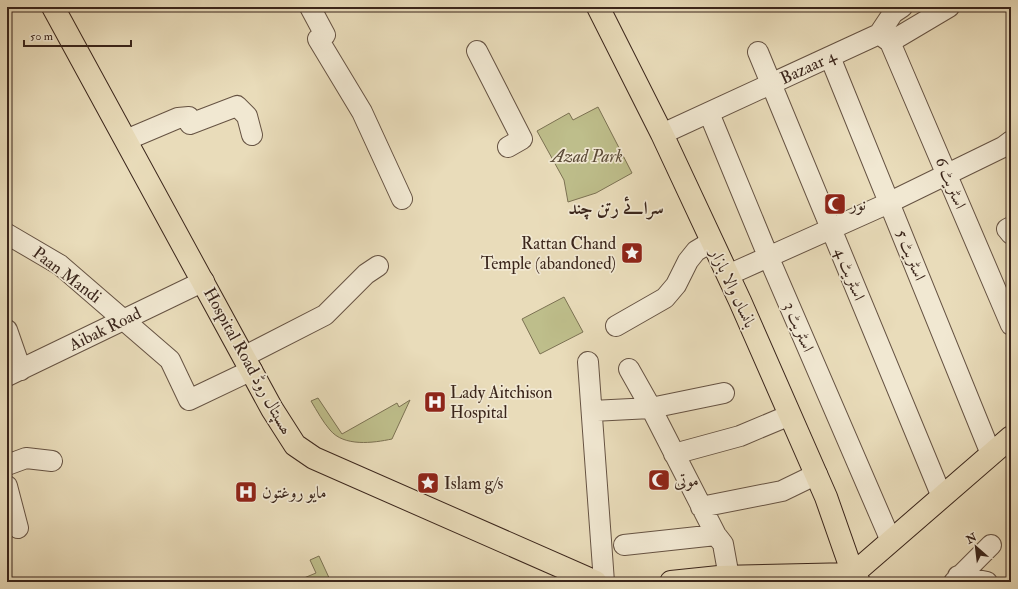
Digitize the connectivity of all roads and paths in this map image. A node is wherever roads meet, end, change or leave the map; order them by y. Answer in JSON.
{"nodes":[{"id":1,"x":53,"y":7,"type":"edge"},
{"id":2,"x":310,"y":7,"type":"edge"},
{"id":3,"x":598,"y":7,"type":"edge"},
{"id":4,"x":902,"y":7,"type":"edge"},
{"id":5,"x":949,"y":7,"type":"edge"},
{"id":6,"x":884,"y":38,"type":"junction"},
{"id":7,"x":477,"y":51,"type":"dead end"},
{"id":8,"x":758,"y":52,"type":"dead end"},
{"id":9,"x":830,"y":56,"type":"junction"},
{"id":10,"x":771,"y":84,"type":"junction"},
{"id":11,"x":708,"y":113,"type":"junction"},
{"id":12,"x":662,"y":134,"type":"junction"},
{"id":13,"x":252,"y":135,"type":"dead end"},
{"id":14,"x":126,"y":140,"type":"junction"},
{"id":15,"x":1011,"y":141,"type":"edge"},
{"id":16,"x":508,"y":147,"type":"dead end"},
{"id":17,"x":947,"y":174,"type":"junction"},
{"id":18,"x":402,"y":199,"type":"dead end"},
{"id":19,"x":890,"y":202,"type":"junction"},
{"id":20,"x":1011,"y":227,"type":"edge"},
{"id":21,"x":831,"y":228,"type":"junction"},
{"id":22,"x":7,"y":234,"type":"edge"},
{"id":23,"x":1011,"y":234,"type":"edge"},
{"id":24,"x":711,"y":242,"type":"junction"},
{"id":25,"x":768,"y":256,"type":"junction"},
{"id":26,"x":378,"y":266,"type":"dead end"},
{"id":27,"x":728,"y":275,"type":"junction"},
{"id":28,"x":204,"y":281,"type":"junction"},
{"id":29,"x":124,"y":319,"type":"junction"},
{"id":30,"x":1011,"y":325,"type":"edge"},
{"id":31,"x":616,"y":326,"type":"dead end"},
{"id":32,"x":7,"y":330,"type":"edge"},
{"id":33,"x":588,"y":362,"type":"dead end"},
{"id":34,"x":248,"y":363,"type":"junction"},
{"id":35,"x":629,"y":369,"type":"dead end"},
{"id":36,"x":14,"y":373,"type":"edge"},
{"id":37,"x":724,"y":393,"type":"dead end"},
{"id":38,"x":651,"y":408,"type":"junction"},
{"id":39,"x":592,"y":411,"type":"junction"},
{"id":40,"x":790,"y":415,"type":"junction"},
{"id":41,"x":1011,"y":437,"type":"edge"},
{"id":42,"x":674,"y":454,"type":"junction"},
{"id":43,"x":991,"y":454,"type":"junction"},
{"id":44,"x":52,"y":461,"type":"dead end"},
{"id":45,"x":7,"y":465,"type":"edge"},
{"id":46,"x":816,"y":474,"type":"junction"},
{"id":47,"x":7,"y":486,"type":"edge"},
{"id":48,"x":942,"y":497,"type":"junction"},
{"id":49,"x":701,"y":507,"type":"junction"},
{"id":50,"x":18,"y":528,"type":"dead end"},
{"id":51,"x":716,"y":535,"type":"junction"},
{"id":52,"x":891,"y":541,"type":"junction"},
{"id":53,"x":624,"y":545,"type":"dead end"},
{"id":54,"x":991,"y":545,"type":"dead end"},
{"id":55,"x":729,"y":577,"type":"junction"},
{"id":56,"x":956,"y":579,"type":"edge"},
{"id":57,"x":858,"y":580,"type":"edge"},
{"id":58,"x":596,"y":582,"type":"edge"},
{"id":59,"x":604,"y":582,"type":"edge"},
{"id":60,"x":671,"y":582,"type":"edge"},
{"id":61,"x":987,"y":582,"type":"edge"}],
"edges":[{"from":1,"to":14,"type":"main road","name":"Hospital Road ھسپتال روڈ"},
{"from":2,"to":18,"type":"street"},
{"from":3,"to":12,"type":"main road","name":"بانساں والا بازار"},
{"from":4,"to":6,"type":"street"},
{"from":5,"to":6,"type":"street","name":"Bazaar 4"},
{"from":6,"to":9,"type":"street","name":"Bazaar 4"},
{"from":6,"to":17,"type":"street","name":"اسٹریٹ 6"},
{"from":7,"to":16,"type":"street"},
{"from":8,"to":10,"type":"street","name":"اسٹریٹ 4"},
{"from":9,"to":10,"type":"street","name":"Bazaar 4"},
{"from":9,"to":19,"type":"street","name":"اسٹریٹ 5"},
{"from":10,"to":11,"type":"street","name":"Bazaar 4"},
{"from":10,"to":21,"type":"street","name":"اسٹریٹ 4"},
{"from":11,"to":12,"type":"street","name":"Bazaar 4"},
{"from":11,"to":25,"type":"street","name":"اسٹریٹ 3"},
{"from":12,"to":24,"type":"main road","name":"بانساں والا بازار"},
{"from":13,"to":14,"type":"street"},
{"from":14,"to":28,"type":"main road","name":"Hospital Road ھسپتال روڈ"},
{"from":15,"to":17,"type":"street"},
{"from":17,"to":19,"type":"street"},
{"from":17,"to":30,"type":"street","name":"اسٹریٹ 6"},
{"from":19,"to":21,"type":"street"},
{"from":19,"to":43,"type":"street","name":"اسٹریٹ 5"},
{"from":20,"to":23,"type":"street"},
{"from":21,"to":25,"type":"street"},
{"from":21,"to":48,"type":"street","name":"اسٹریٹ 4"},
{"from":22,"to":29,"type":"street","name":"Paan Mandi"},
{"from":24,"to":27,"type":"main road","name":"بانساں والا بازار"},
{"from":24,"to":31,"type":"street"},
{"from":25,"to":27,"type":"street"},
{"from":25,"to":52,"type":"street","name":"اسٹریٹ 3"},
{"from":26,"to":34,"type":"street"},
{"from":27,"to":40,"type":"main road","name":"بانساں والا بازار"},
{"from":28,"to":29,"type":"street","name":"Aibak Road"},
{"from":28,"to":34,"type":"main road","name":"Hospital Road ھسپتال روڈ"},
{"from":29,"to":34,"type":"street","name":"Paan Mandi"},
{"from":29,"to":36,"type":"street","name":"Aibak Road"},
{"from":32,"to":36,"type":"street"},
{"from":33,"to":39,"type":"street"},
{"from":34,"to":58,"type":"main road","name":"Hospital Road ھسپتال روڈ"},
{"from":35,"to":38,"type":"street"},
{"from":37,"to":38,"type":"street"},
{"from":38,"to":39,"type":"street"},
{"from":38,"to":42,"type":"street"},
{"from":39,"to":59,"type":"street"},
{"from":40,"to":42,"type":"street"},
{"from":40,"to":46,"type":"main road","name":"بانساں والا بازار"},
{"from":41,"to":43,"type":"main road"},
{"from":42,"to":49,"type":"street"},
{"from":43,"to":48,"type":"main road"},
{"from":44,"to":45,"type":"street"},
{"from":46,"to":49,"type":"street"},
{"from":46,"to":57,"type":"main road","name":"بانساں والا بازار"},
{"from":47,"to":50,"type":"street"},
{"from":48,"to":52,"type":"main road"},
{"from":49,"to":51,"type":"street"},
{"from":51,"to":53,"type":"street"},
{"from":51,"to":55,"type":"street"},
{"from":52,"to":57,"type":"main road"},
{"from":54,"to":56,"type":"street"},
{"from":55,"to":57,"type":"main road"},
{"from":55,"to":60,"type":"main road"},
{"from":56,"to":61,"type":"street"}]}
